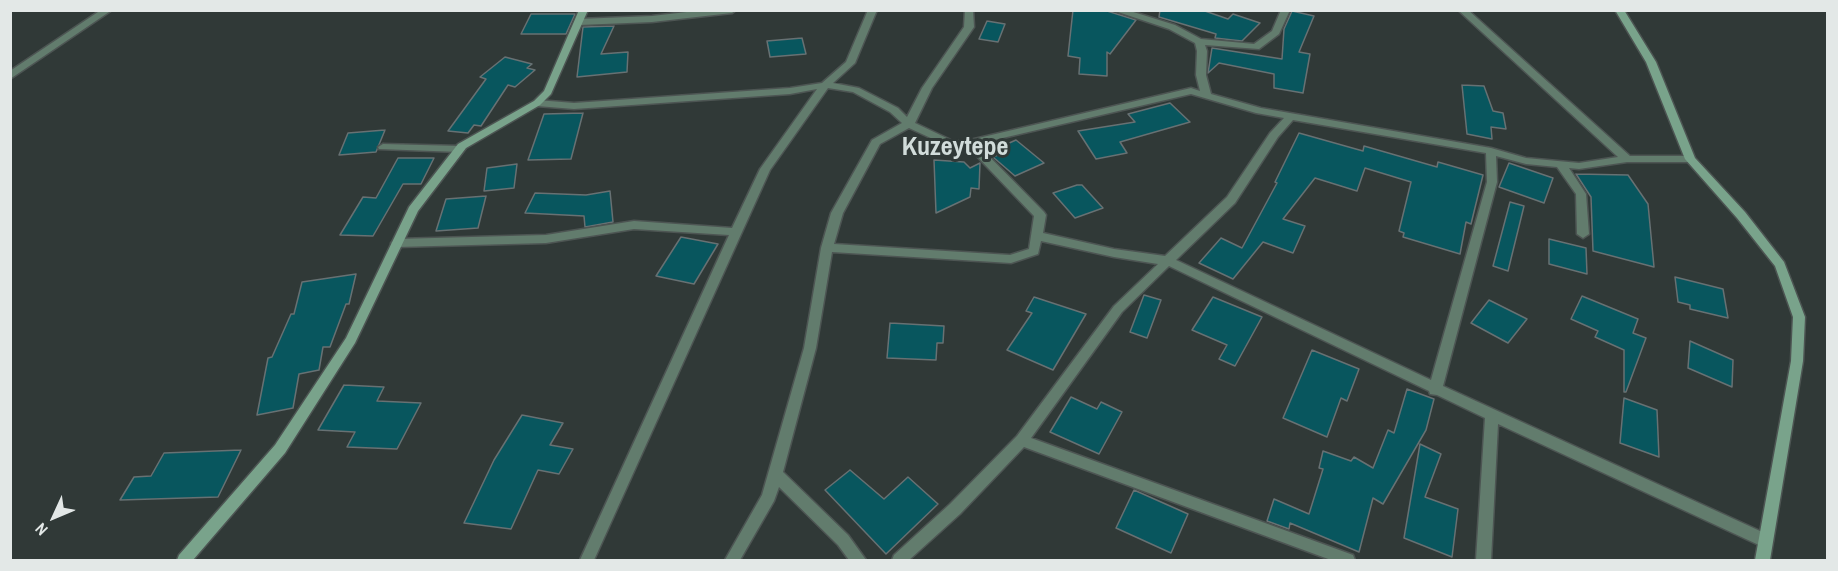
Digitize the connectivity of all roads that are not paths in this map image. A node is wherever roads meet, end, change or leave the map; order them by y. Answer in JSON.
{"nodes":[{"id":1,"x":108,"y":10,"type":"edge"},
{"id":2,"x":732,"y":10,"type":"edge"},
{"id":3,"x":873,"y":10,"type":"edge"},
{"id":4,"x":969,"y":10,"type":"edge"},
{"id":5,"x":1116,"y":10,"type":"edge"},
{"id":6,"x":1286,"y":10,"type":"edge"},
{"id":7,"x":1462,"y":10,"type":"edge"},
{"id":8,"x":1618,"y":10,"type":"edge"},
{"id":9,"x":582,"y":16,"type":"edge"},
{"id":10,"x":1199,"y":42,"type":"junction"},
{"id":11,"x":10,"y":76,"type":"edge"},
{"id":12,"x":825,"y":86,"type":"junction"},
{"id":13,"x":1206,"y":94,"type":"junction"},
{"id":14,"x":537,"y":102,"type":"junction"},
{"id":15,"x":1291,"y":116,"type":"junction"},
{"id":16,"x":909,"y":124,"type":"junction"},
{"id":17,"x":970,"y":143,"type":"junction"},
{"id":18,"x":383,"y":147,"type":"dead end"},
{"id":19,"x":460,"y":149,"type":"junction"},
{"id":20,"x":1491,"y":151,"type":"junction"},
{"id":21,"x":1628,"y":159,"type":"junction"},
{"id":22,"x":1690,"y":159,"type":"junction"},
{"id":23,"x":1560,"y":164,"type":"junction"},
{"id":24,"x":735,"y":232,"type":"junction"},
{"id":25,"x":1583,"y":234,"type":"dead end"},
{"id":26,"x":1036,"y":236,"type":"junction"},
{"id":27,"x":397,"y":243,"type":"junction"},
{"id":28,"x":827,"y":248,"type":"junction"},
{"id":29,"x":1167,"y":261,"type":"junction"},
{"id":30,"x":1436,"y":390,"type":"junction"},
{"id":31,"x":1492,"y":415,"type":"junction"},
{"id":32,"x":1022,"y":440,"type":"junction"},
{"id":33,"x":775,"y":474,"type":"junction"},
{"id":34,"x":1766,"y":541,"type":"junction"},
{"id":35,"x":184,"y":561,"type":"edge"},
{"id":36,"x":587,"y":561,"type":"edge"},
{"id":37,"x":732,"y":561,"type":"edge"},
{"id":38,"x":858,"y":561,"type":"edge"},
{"id":39,"x":899,"y":561,"type":"edge"},
{"id":40,"x":1348,"y":561,"type":"edge"},
{"id":41,"x":1483,"y":561,"type":"edge"},
{"id":42,"x":1763,"y":561,"type":"edge"}],
"edges":[{"from":1,"to":11,"type":"street"},
{"from":2,"to":9,"type":"street"},
{"from":3,"to":12,"type":"street"},
{"from":4,"to":16,"type":"street"},
{"from":5,"to":10,"type":"street"},
{"from":6,"to":10,"type":"street"},
{"from":7,"to":21,"type":"street"},
{"from":8,"to":22,"type":"street"},
{"from":9,"to":14,"type":"street"},
{"from":10,"to":13,"type":"street"},
{"from":12,"to":14,"type":"street"},
{"from":12,"to":16,"type":"street"},
{"from":12,"to":24,"type":"street"},
{"from":13,"to":15,"type":"street"},
{"from":13,"to":17,"type":"street"},
{"from":14,"to":19,"type":"street"},
{"from":15,"to":20,"type":"street"},
{"from":15,"to":29,"type":"street"},
{"from":16,"to":17,"type":"street"},
{"from":16,"to":28,"type":"street"},
{"from":17,"to":26,"type":"street"},
{"from":18,"to":19,"type":"street"},
{"from":19,"to":27,"type":"street"},
{"from":20,"to":23,"type":"street"},
{"from":20,"to":30,"type":"street"},
{"from":21,"to":22,"type":"street"},
{"from":21,"to":23,"type":"street"},
{"from":22,"to":34,"type":"street"},
{"from":23,"to":25,"type":"street"},
{"from":24,"to":27,"type":"street"},
{"from":24,"to":36,"type":"street"},
{"from":26,"to":28,"type":"street"},
{"from":26,"to":29,"type":"street"},
{"from":27,"to":35,"type":"street"},
{"from":28,"to":33,"type":"street"},
{"from":29,"to":30,"type":"street"},
{"from":29,"to":32,"type":"street"},
{"from":30,"to":31,"type":"street"},
{"from":31,"to":34,"type":"street"},
{"from":31,"to":41,"type":"street"},
{"from":32,"to":39,"type":"street"},
{"from":32,"to":40,"type":"street"},
{"from":33,"to":37,"type":"street"},
{"from":33,"to":38,"type":"street"},
{"from":34,"to":42,"type":"street"}]}
